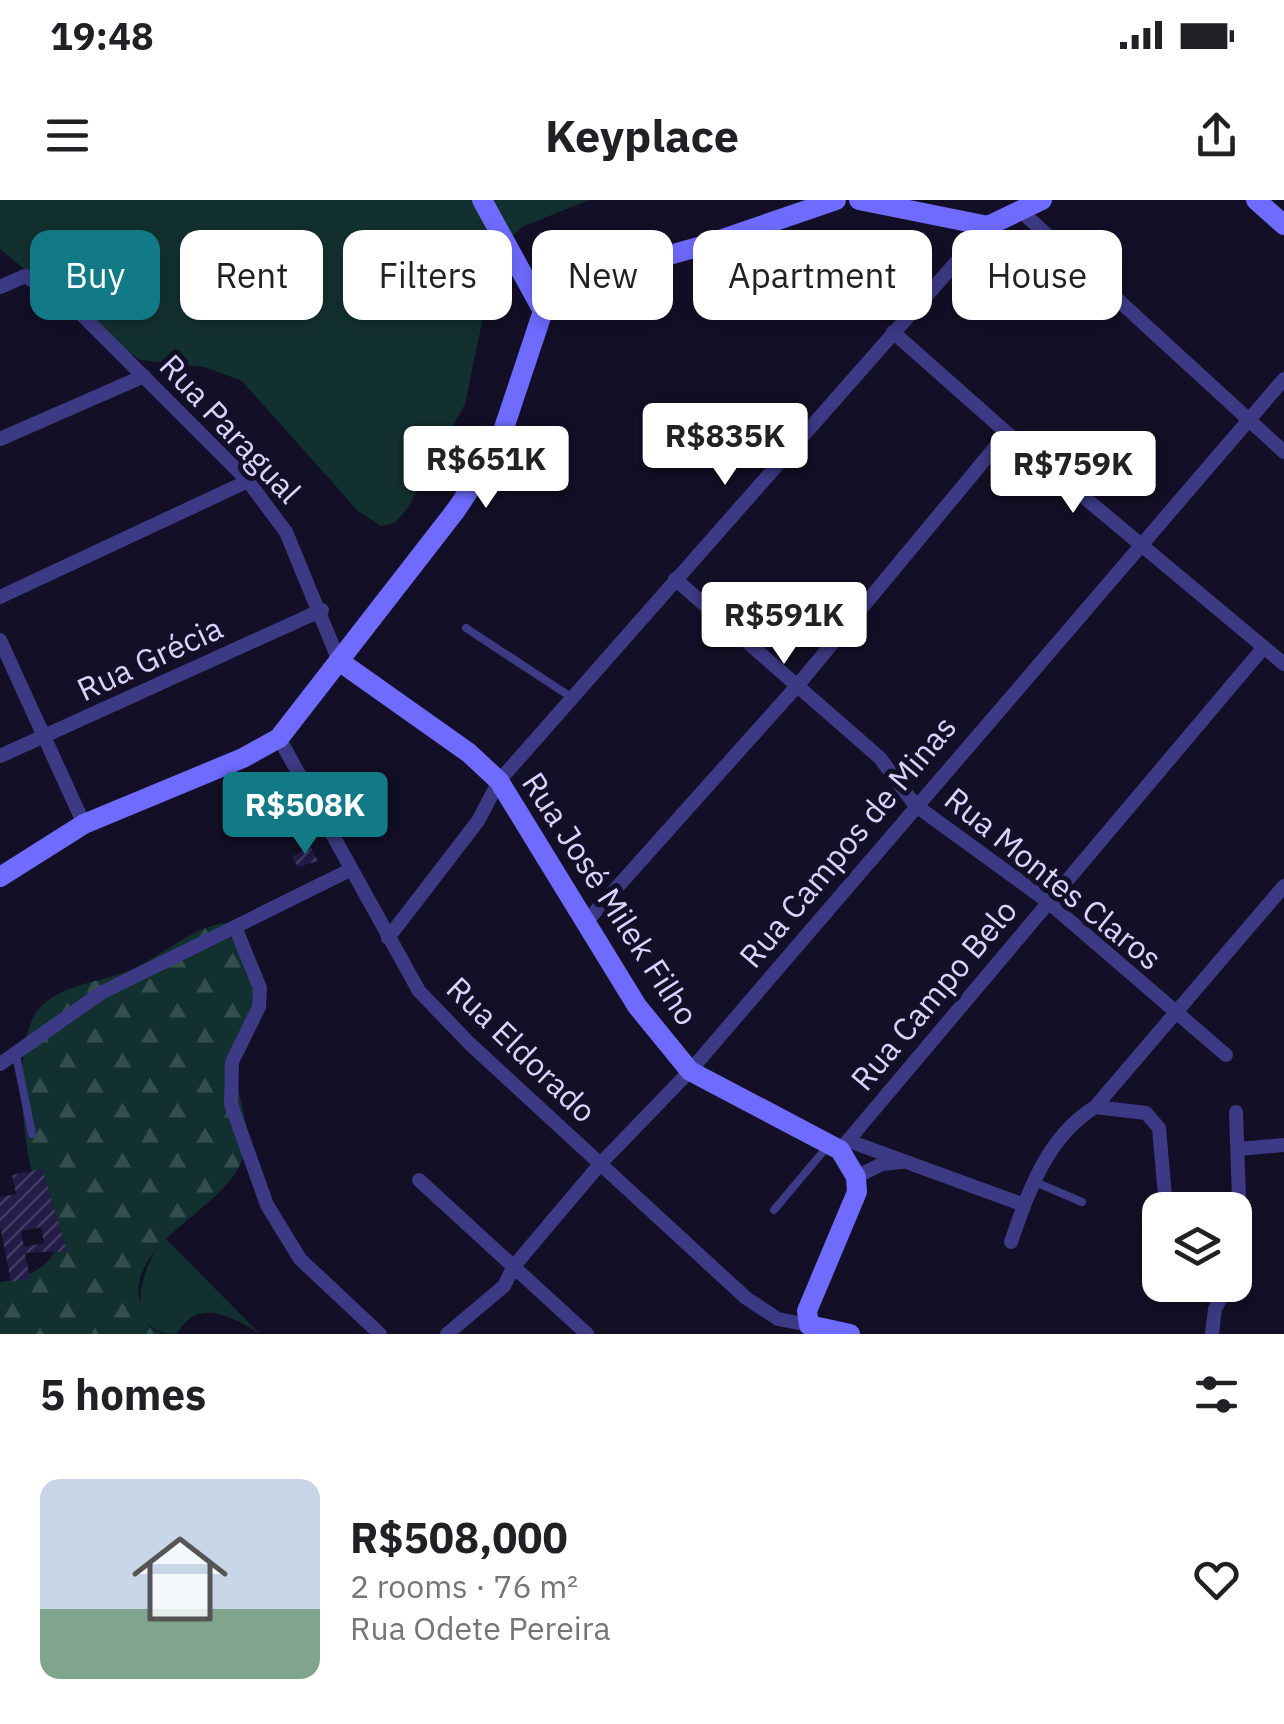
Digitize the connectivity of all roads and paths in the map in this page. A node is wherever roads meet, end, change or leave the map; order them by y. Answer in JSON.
{"nodes":[{"id":1,"x":482,"y":200,"type":"edge"},
{"id":2,"x":836,"y":200,"type":"edge"},
{"id":3,"x":859,"y":200,"type":"edge"},
{"id":4,"x":1042,"y":200,"type":"edge"},
{"id":5,"x":1256,"y":200,"type":"edge"},
{"id":6,"x":1022,"y":212,"type":"junction"},
{"id":7,"x":1284,"y":225,"type":"edge"},
{"id":8,"x":988,"y":226,"type":"junction"},
{"id":9,"x":673,"y":254,"type":"edge"},
{"id":10,"x":30,"y":279,"type":"edge"},
{"id":11,"x":0,"y":287,"type":"edge"},
{"id":12,"x":532,"y":291,"type":"edge"},
{"id":13,"x":87,"y":320,"type":"edge"},
{"id":14,"x":540,"y":320,"type":"edge"},
{"id":15,"x":893,"y":332,"type":"junction"},
{"id":16,"x":144,"y":376,"type":"junction"},
{"id":17,"x":1284,"y":379,"type":"edge"},
{"id":18,"x":1248,"y":420,"type":"junction"},
{"id":19,"x":1006,"y":433,"type":"junction"},
{"id":20,"x":0,"y":439,"type":"edge"},
{"id":21,"x":1284,"y":452,"type":"edge"},
{"id":22,"x":248,"y":481,"type":"junction"},
{"id":23,"x":1142,"y":544,"type":"junction"},
{"id":24,"x":675,"y":579,"type":"junction"},
{"id":25,"x":0,"y":597,"type":"edge"},
{"id":26,"x":322,"y":610,"type":"junction"},
{"id":27,"x":466,"y":628,"type":"dead end"},
{"id":28,"x":0,"y":640,"type":"edge"},
{"id":29,"x":1264,"y":647,"type":"junction"},
{"id":30,"x":340,"y":662,"type":"junction"},
{"id":31,"x":1284,"y":664,"type":"edge"},
{"id":32,"x":798,"y":686,"type":"junction"},
{"id":33,"x":571,"y":698,"type":"junction"},
{"id":34,"x":46,"y":736,"type":"junction"},
{"id":35,"x":279,"y":738,"type":"junction"},
{"id":36,"x":0,"y":756,"type":"edge"},
{"id":37,"x":498,"y":781,"type":"junction"},
{"id":38,"x":915,"y":805,"type":"junction"},
{"id":39,"x":84,"y":824,"type":"junction"},
{"id":40,"x":350,"y":870,"type":"junction"},
{"id":41,"x":0,"y":877,"type":"edge"},
{"id":42,"x":1284,"y":886,"type":"edge"},
{"id":43,"x":1047,"y":902,"type":"junction"},
{"id":44,"x":586,"y":922,"type":"junction"},
{"id":45,"x":234,"y":927,"type":"junction"},
{"id":46,"x":388,"y":938,"type":"junction"},
{"id":47,"x":1175,"y":1013,"type":"junction"},
{"id":48,"x":16,"y":1055,"type":"junction"},
{"id":49,"x":1226,"y":1056,"type":"dead end"},
{"id":50,"x":0,"y":1064,"type":"edge"},
{"id":51,"x":690,"y":1071,"type":"junction"},
{"id":52,"x":1095,"y":1106,"type":"junction"},
{"id":53,"x":1236,"y":1112,"type":"dead end"},
{"id":54,"x":32,"y":1134,"type":"dead end"},
{"id":55,"x":840,"y":1145,"type":"junction"},
{"id":56,"x":1284,"y":1145,"type":"edge"},
{"id":57,"x":1238,"y":1149,"type":"junction"},
{"id":58,"x":902,"y":1162,"type":"junction"},
{"id":59,"x":601,"y":1163,"type":"junction"},
{"id":60,"x":856,"y":1178,"type":"junction"},
{"id":61,"x":418,"y":1180,"type":"dead end"},
{"id":62,"x":1035,"y":1182,"type":"junction"},
{"id":63,"x":1165,"y":1192,"type":"edge"},
{"id":64,"x":1239,"y":1192,"type":"edge"},
{"id":65,"x":1082,"y":1202,"type":"dead end"},
{"id":66,"x":1024,"y":1205,"type":"junction"},
{"id":67,"x":774,"y":1210,"type":"dead end"},
{"id":68,"x":1010,"y":1242,"type":"dead end"},
{"id":69,"x":514,"y":1266,"type":"junction"},
{"id":70,"x":1219,"y":1302,"type":"edge"},
{"id":71,"x":809,"y":1325,"type":"junction"},
{"id":72,"x":380,"y":1334,"type":"edge"},
{"id":73,"x":447,"y":1334,"type":"edge"},
{"id":74,"x":587,"y":1334,"type":"edge"},
{"id":75,"x":850,"y":1334,"type":"edge"},
{"id":76,"x":1212,"y":1334,"type":"edge"}],
"edges":[{"from":1,"to":12,"type":"main road"},
{"from":2,"to":9,"type":"main road"},
{"from":3,"to":8,"type":"main road"},
{"from":4,"to":6,"type":"main road"},
{"from":5,"to":7,"type":"main road"},
{"from":6,"to":8,"type":"main road"},
{"from":6,"to":18,"type":"street"},
{"from":8,"to":15,"type":"street"},
{"from":10,"to":11,"type":"street","name":"Rua Paragual"},
{"from":13,"to":16,"type":"street","name":"Rua Paragual"},
{"from":14,"to":30,"type":"main road"},
{"from":15,"to":19,"type":"street"},
{"from":15,"to":24,"type":"street"},
{"from":16,"to":20,"type":"street"},
{"from":16,"to":22,"type":"street","name":"Rua Paragual"},
{"from":17,"to":18,"type":"street","name":"Rua Campos de Minas"},
{"from":18,"to":21,"type":"street"},
{"from":18,"to":23,"type":"street","name":"Rua Campos de Minas"},
{"from":19,"to":23,"type":"street"},
{"from":19,"to":32,"type":"street"},
{"from":22,"to":25,"type":"street"},
{"from":22,"to":26,"type":"street","name":"Rua Paragual"},
{"from":23,"to":29,"type":"street"},
{"from":23,"to":38,"type":"street","name":"Rua Campos de Minas"},
{"from":24,"to":32,"type":"street","name":"Rua Montes Claros"},
{"from":24,"to":33,"type":"street"},
{"from":26,"to":30,"type":"street","name":"Rua Paragual"},
{"from":26,"to":34,"type":"street","name":"Rua Grécia"},
{"from":27,"to":33,"type":"lane"},
{"from":28,"to":34,"type":"street"},
{"from":29,"to":31,"type":"street"},
{"from":29,"to":43,"type":"street","name":"Rua Campo Belo"},
{"from":30,"to":35,"type":"main road"},
{"from":30,"to":37,"type":"main road","name":"Rua José Milek Filho"},
{"from":32,"to":38,"type":"street","name":"Rua Montes Claros"},
{"from":32,"to":44,"type":"street"},
{"from":33,"to":37,"type":"street"},
{"from":34,"to":36,"type":"street","name":"Rua Grécia"},
{"from":34,"to":39,"type":"street"},
{"from":35,"to":39,"type":"main road"},
{"from":35,"to":40,"type":"street","name":"Rua Eldorado"},
{"from":37,"to":44,"type":"main road","name":"Rua José Milek Filho"},
{"from":37,"to":46,"type":"street"},
{"from":38,"to":43,"type":"street","name":"Rua Montes Claros"},
{"from":38,"to":51,"type":"street","name":"Rua Campos de Minas"},
{"from":39,"to":41,"type":"main road"},
{"from":40,"to":45,"type":"street"},
{"from":40,"to":46,"type":"street","name":"Rua Eldorado"},
{"from":42,"to":47,"type":"street"},
{"from":43,"to":47,"type":"street","name":"Rua Montes Claros"},
{"from":43,"to":55,"type":"street","name":"Rua Campo Belo"},
{"from":44,"to":51,"type":"main road","name":"Rua José Milek Filho"},
{"from":45,"to":48,"type":"street"},
{"from":45,"to":72,"type":"street"},
{"from":46,"to":59,"type":"street","name":"Rua Eldorado"},
{"from":47,"to":49,"type":"street","name":"Rua Montes Claros"},
{"from":47,"to":52,"type":"street"},
{"from":48,"to":50,"type":"street"},
{"from":48,"to":54,"type":"lane"},
{"from":51,"to":55,"type":"main road","name":"Rua José Milek Filho"},
{"from":51,"to":59,"type":"street","name":"Rua Campos de Minas"},
{"from":52,"to":62,"type":"street"},
{"from":52,"to":63,"type":"street"},
{"from":53,"to":57,"type":"street"},
{"from":55,"to":58,"type":"street"},
{"from":55,"to":60,"type":"main road"},
{"from":55,"to":67,"type":"lane"},
{"from":56,"to":57,"type":"street"},
{"from":57,"to":64,"type":"street"},
{"from":58,"to":60,"type":"street"},
{"from":58,"to":66,"type":"street"},
{"from":59,"to":69,"type":"street","name":"Rua Campos de Minas"},
{"from":59,"to":71,"type":"street","name":"Rua Eldorado"},
{"from":60,"to":71,"type":"main road"},
{"from":61,"to":69,"type":"street"},
{"from":62,"to":65,"type":"lane"},
{"from":62,"to":66,"type":"street"},
{"from":66,"to":68,"type":"street"},
{"from":69,"to":73,"type":"street","name":"Rua Campos de Minas"},
{"from":69,"to":74,"type":"street"},
{"from":70,"to":76,"type":"street"},
{"from":71,"to":75,"type":"main road"}]}
